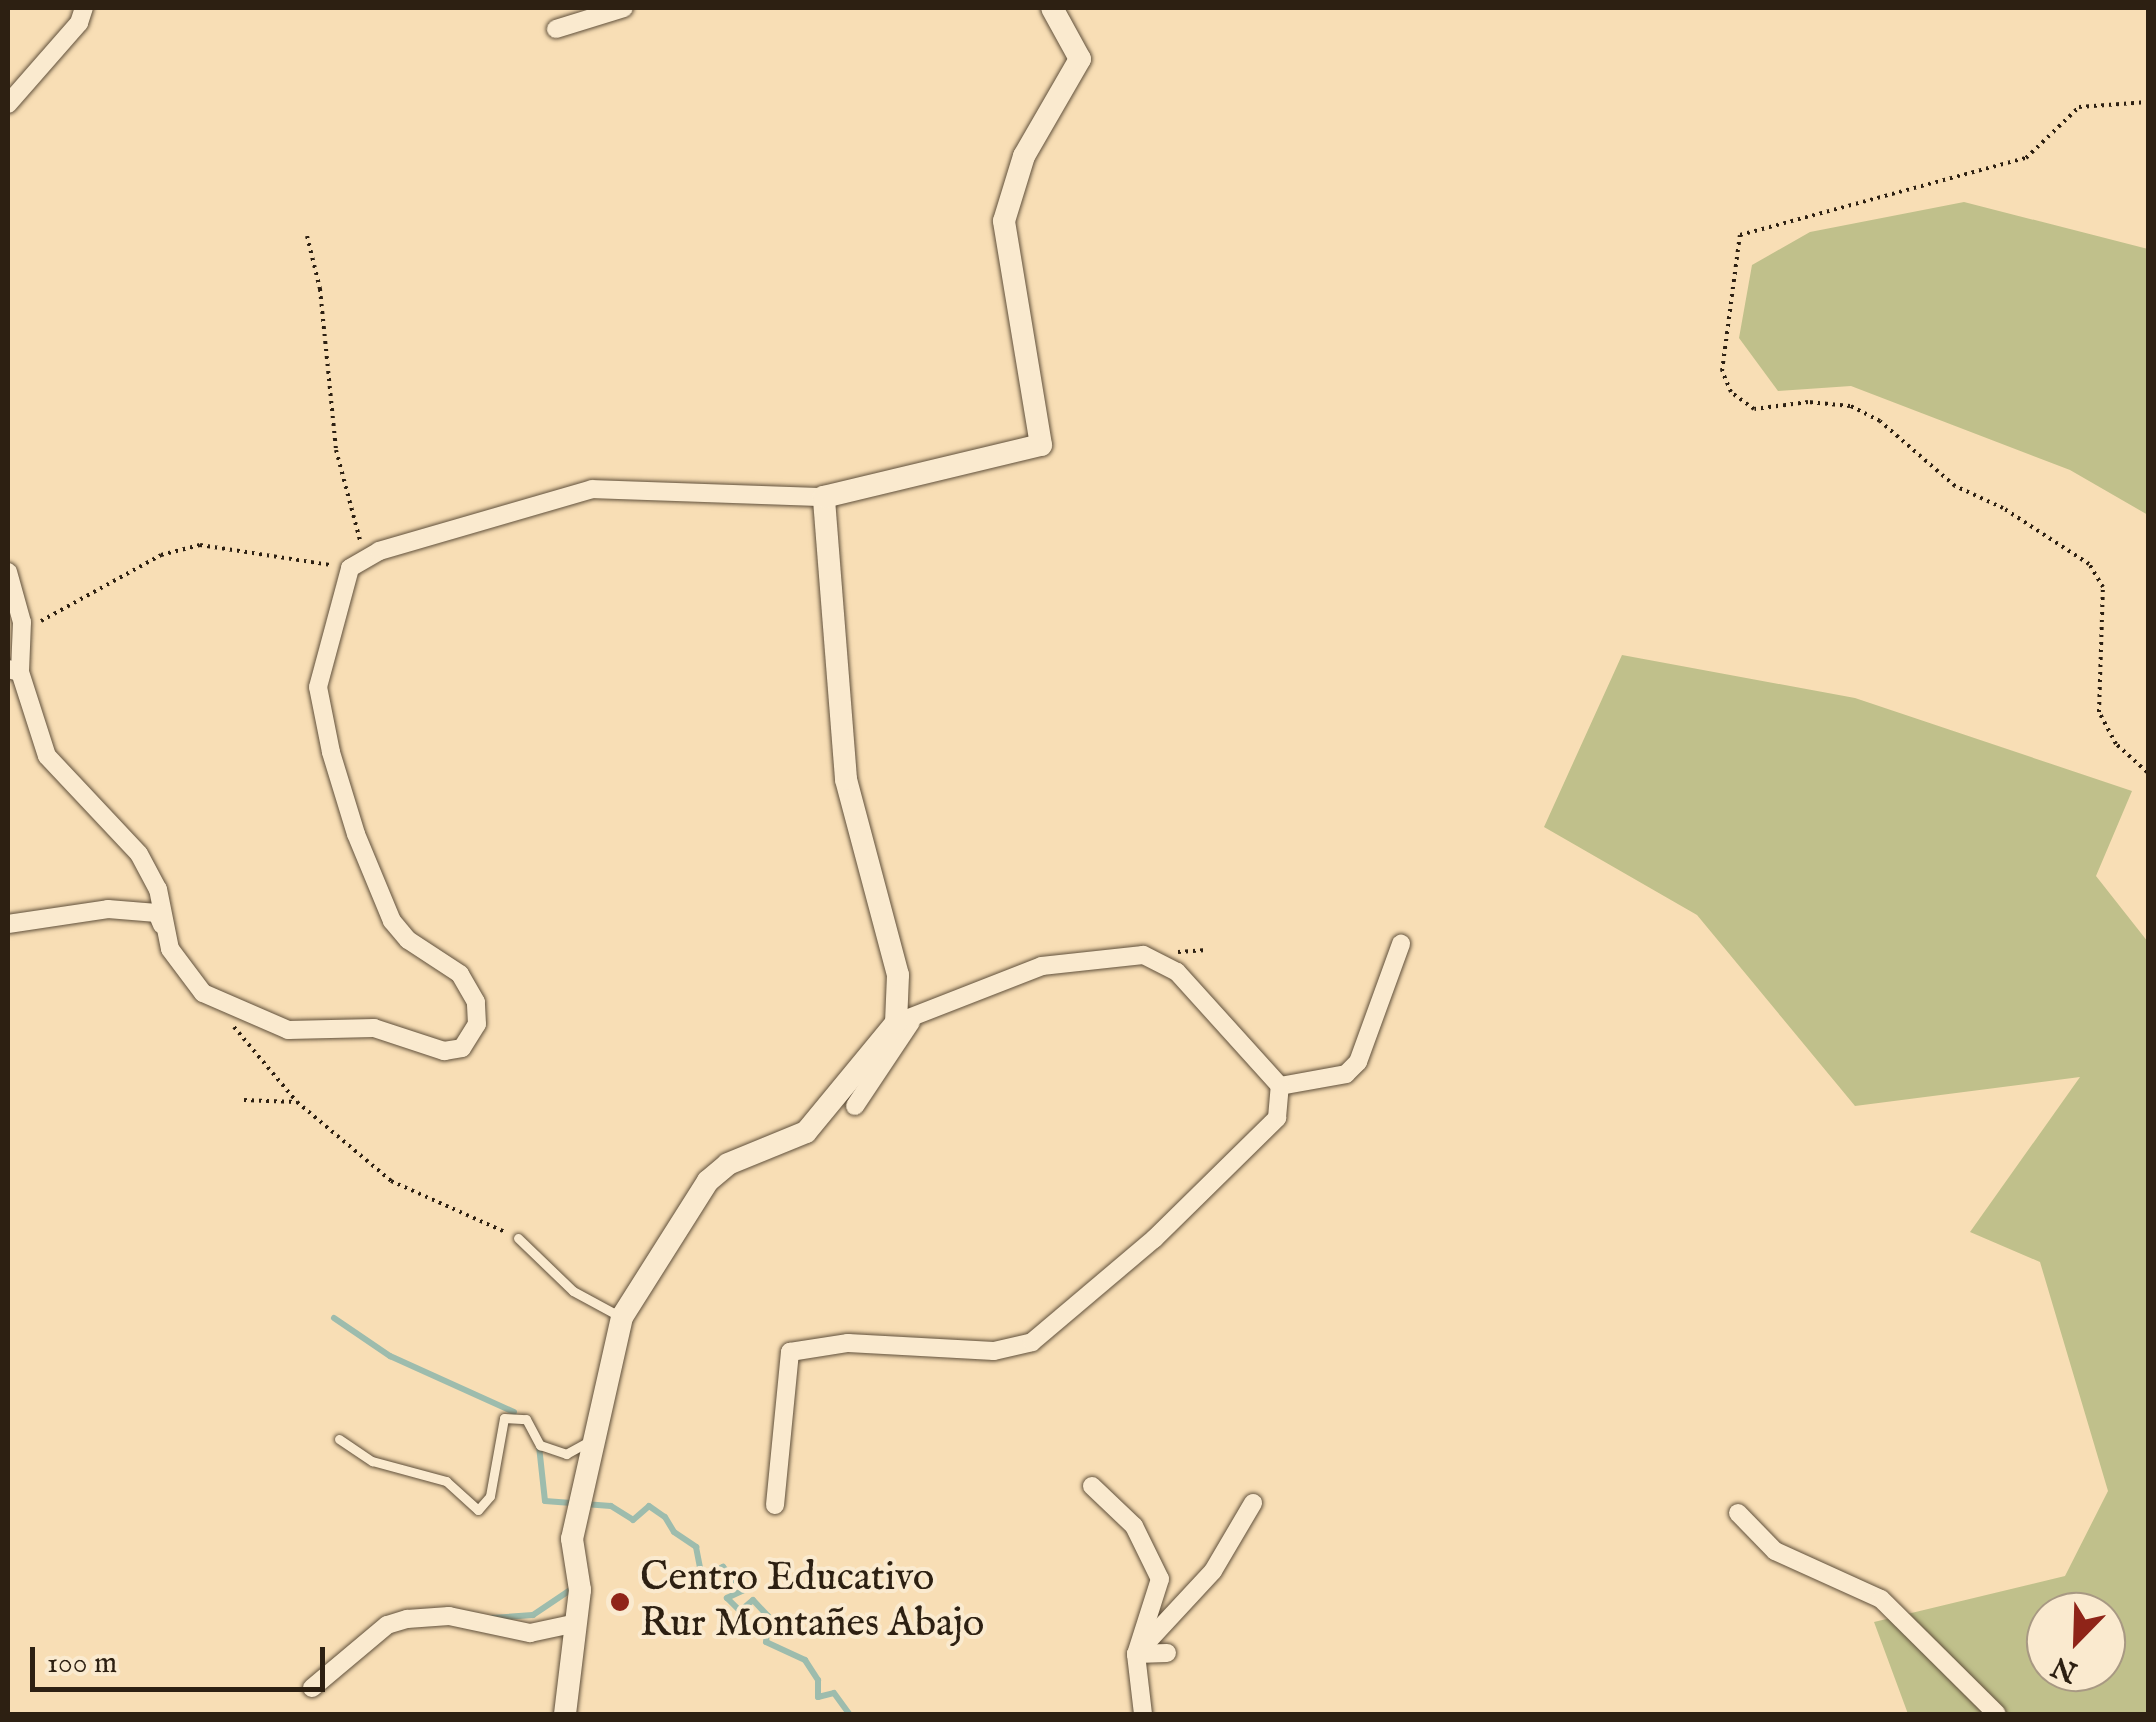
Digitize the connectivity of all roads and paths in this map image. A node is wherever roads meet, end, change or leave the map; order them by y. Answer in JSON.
{"nodes":[{"id":1,"x":84,"y":8,"type":"edge"},
{"id":2,"x":624,"y":8,"type":"edge"},
{"id":3,"x":1052,"y":8,"type":"edge"},
{"id":4,"x":556,"y":29,"type":"dead end"},
{"id":5,"x":2148,"y":102,"type":"edge"},
{"id":6,"x":8,"y":104,"type":"edge"},
{"id":7,"x":308,"y":236,"type":"dead end"},
{"id":8,"x":824,"y":496,"type":"junction"},
{"id":9,"x":358,"y":564,"type":"junction"},
{"id":10,"x":8,"y":572,"type":"edge"},
{"id":11,"x":35,"y":636,"type":"dead end"},
{"id":12,"x":14,"y":670,"type":"edge"},
{"id":13,"x":2147,"y":772,"type":"edge"},
{"id":14,"x":8,"y":924,"type":"edge"},
{"id":15,"x":165,"y":932,"type":"junction"},
{"id":16,"x":1401,"y":944,"type":"dead end"},
{"id":17,"x":221,"y":1012,"type":"dead end"},
{"id":18,"x":904,"y":1023,"type":"junction"},
{"id":19,"x":1280,"y":1086,"type":"junction"},
{"id":20,"x":244,"y":1100,"type":"dead end"},
{"id":21,"x":296,"y":1102,"type":"junction"},
{"id":22,"x":854,"y":1106,"type":"dead end"},
{"id":23,"x":518,"y":1238,"type":"joint"},
{"id":24,"x":622,"y":1317,"type":"junction"},
{"id":25,"x":340,"y":1440,"type":"dead end"},
{"id":26,"x":591,"y":1441,"type":"junction"},
{"id":27,"x":1092,"y":1486,"type":"dead end"},
{"id":28,"x":1253,"y":1502,"type":"dead end"},
{"id":29,"x":776,"y":1505,"type":"dead end"},
{"id":30,"x":1738,"y":1513,"type":"dead end"},
{"id":31,"x":572,"y":1624,"type":"junction"},
{"id":32,"x":1136,"y":1654,"type":"junction"},
{"id":33,"x":1167,"y":1654,"type":"dead end"},
{"id":34,"x":312,"y":1688,"type":"dead end"},
{"id":35,"x":564,"y":1714,"type":"edge"},
{"id":36,"x":1143,"y":1714,"type":"edge"},
{"id":37,"x":1998,"y":1714,"type":"edge"}],
"edges":[{"from":1,"to":6,"type":"street"},
{"from":2,"to":4,"type":"street"},
{"from":3,"to":8,"type":"street"},
{"from":5,"to":13,"type":"path"},
{"from":7,"to":9,"type":"path"},
{"from":8,"to":9,"type":"street"},
{"from":8,"to":18,"type":"street"},
{"from":9,"to":11,"type":"path"},
{"from":9,"to":15,"type":"street"},
{"from":10,"to":12,"type":"street"},
{"from":12,"to":15,"type":"street"},
{"from":14,"to":15,"type":"street"},
{"from":16,"to":19,"type":"street"},
{"from":17,"to":21,"type":"path"},
{"from":18,"to":19,"type":"street"},
{"from":18,"to":22,"type":"street"},
{"from":18,"to":24,"type":"street"},
{"from":19,"to":29,"type":"street"},
{"from":20,"to":21,"type":"path"},
{"from":21,"to":23,"type":"path"},
{"from":23,"to":24,"type":"lane"},
{"from":24,"to":26,"type":"street"},
{"from":25,"to":26,"type":"lane"},
{"from":26,"to":31,"type":"street"},
{"from":27,"to":32,"type":"street"},
{"from":28,"to":32,"type":"street"},
{"from":30,"to":37,"type":"street"},
{"from":31,"to":34,"type":"street"},
{"from":31,"to":35,"type":"street"},
{"from":32,"to":33,"type":"street"},
{"from":32,"to":36,"type":"street"}]}
